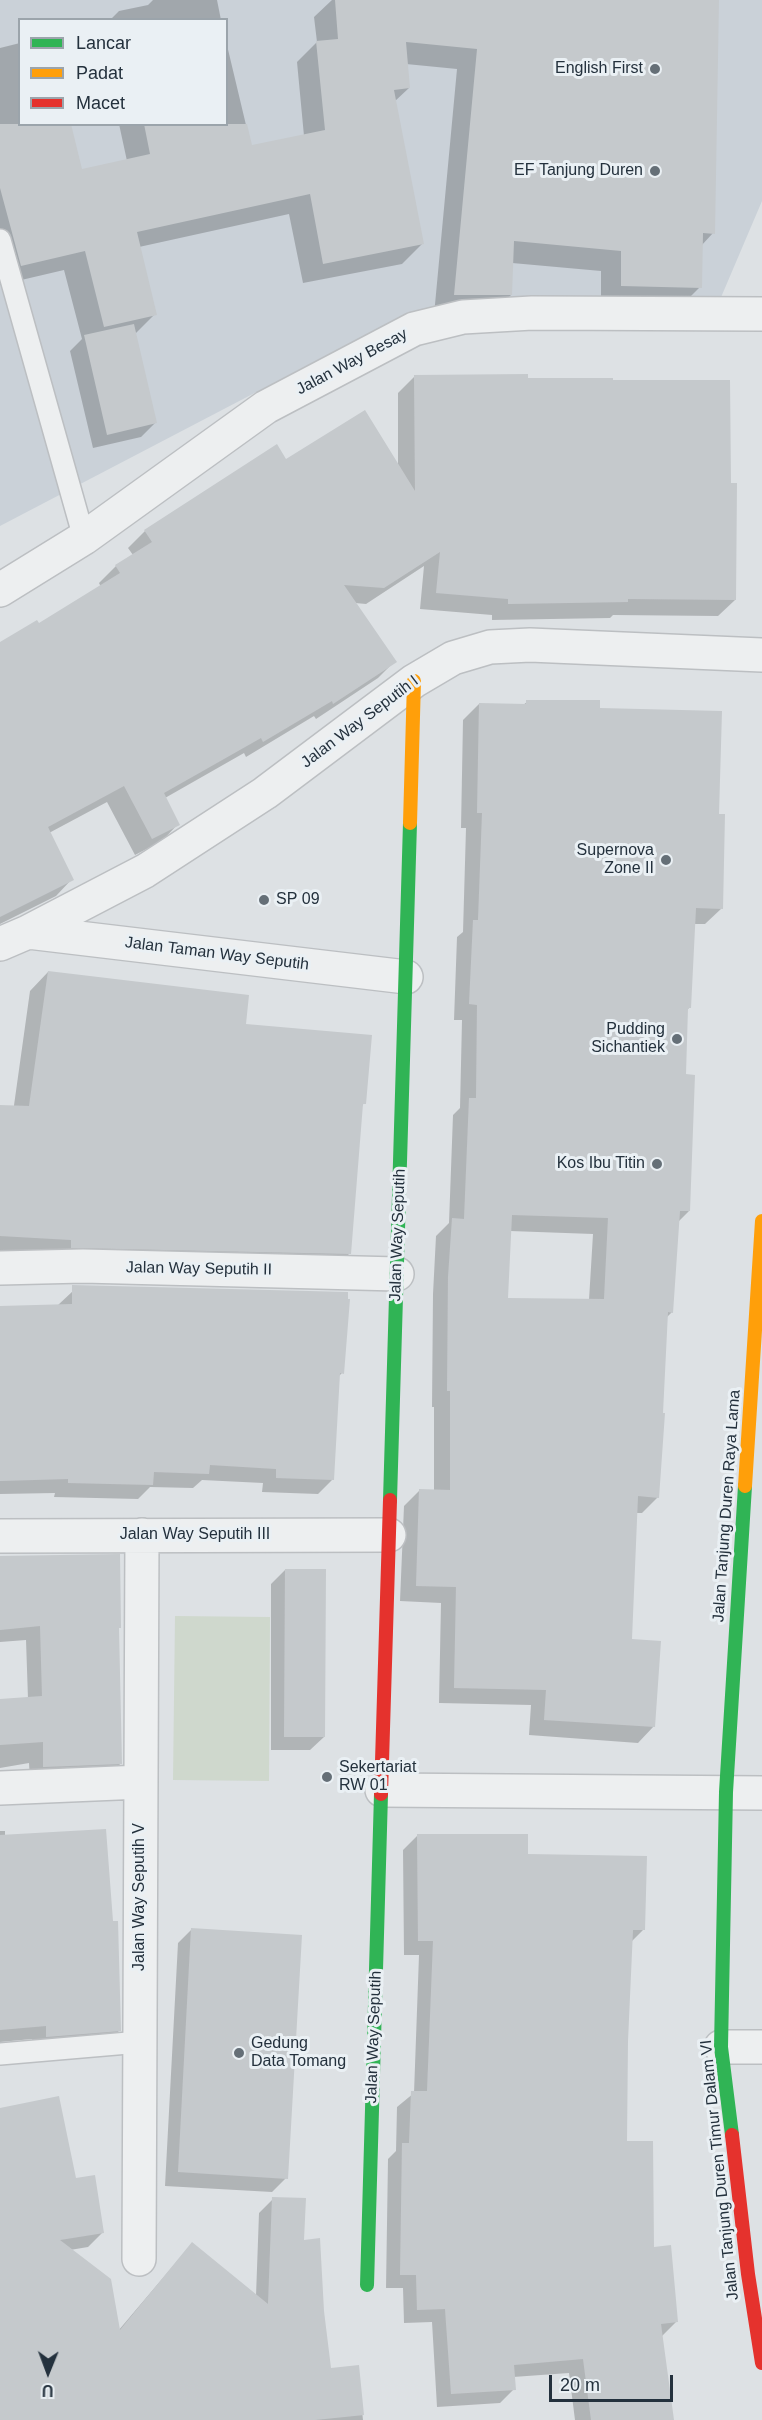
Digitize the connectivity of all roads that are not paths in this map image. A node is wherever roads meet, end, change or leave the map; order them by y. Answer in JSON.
{"nodes":[{"id":1,"x":0,"y":240,"type":"edge"},
{"id":2,"x":762,"y":314,"type":"edge"},
{"id":3,"x":84,"y":538,"type":"junction"},
{"id":4,"x":0,"y":590,"type":"edge"},
{"id":5,"x":762,"y":654,"type":"edge"},
{"id":6,"x":414,"y":681,"type":"junction"},
{"id":7,"x":14,"y":938,"type":"edge"},
{"id":8,"x":406,"y":977,"type":"junction"},
{"id":9,"x":762,"y":1221,"type":"edge"},
{"id":10,"x":0,"y":1268,"type":"edge"},
{"id":11,"x":397,"y":1274,"type":"junction"},
{"id":12,"x":142,"y":1535,"type":"junction"},
{"id":13,"x":389,"y":1535,"type":"junction"},
{"id":14,"x":0,"y":1536,"type":"edge"},
{"id":15,"x":141,"y":1782,"type":"junction"},
{"id":16,"x":0,"y":1788,"type":"edge"},
{"id":17,"x":382,"y":1790,"type":"junction"},
{"id":18,"x":726,"y":1792,"type":"junction"},
{"id":19,"x":762,"y":1792,"type":"edge"},
{"id":20,"x":140,"y":2042,"type":"junction"},
{"id":21,"x":721,"y":2047,"type":"junction"},
{"id":22,"x":762,"y":2047,"type":"edge"},
{"id":23,"x":0,"y":2054,"type":"edge"},
{"id":24,"x":139,"y":2259,"type":"dead end"},
{"id":25,"x":367,"y":2285,"type":"dead end"},
{"id":26,"x":762,"y":2363,"type":"edge"}],
"edges":[{"from":1,"to":3,"type":"lane"},
{"from":2,"to":3,"type":"street","name":"Jalan Way Besay"},
{"from":3,"to":4,"type":"street","name":"Jalan Way Besay"},
{"from":5,"to":6,"type":"street","name":"Jalan Way Seputih I"},
{"from":6,"to":7,"type":"street","name":"Jalan Way Seputih I"},
{"from":6,"to":8,"type":"street","name":"Jalan Way Seputih"},
{"from":7,"to":8,"type":"street","name":"Jalan Taman Way Seputih"},
{"from":8,"to":11,"type":"street","name":"Jalan Way Seputih"},
{"from":9,"to":18,"type":"street","name":"Jalan Tanjung Duren Raya Lama"},
{"from":10,"to":11,"type":"street","name":"Jalan Way Seputih II"},
{"from":11,"to":13,"type":"street","name":"Jalan Way Seputih"},
{"from":12,"to":13,"type":"street","name":"Jalan Way Seputih III"},
{"from":12,"to":14,"type":"street","name":"Jalan Way Seputih III"},
{"from":12,"to":15,"type":"street","name":"Jalan Way Seputih V"},
{"from":13,"to":17,"type":"street","name":"Jalan Way Seputih"},
{"from":15,"to":16,"type":"street"},
{"from":15,"to":20,"type":"street","name":"Jalan Way Seputih V"},
{"from":17,"to":18,"type":"street"},
{"from":17,"to":25,"type":"street","name":"Jalan Way Seputih"},
{"from":18,"to":19,"type":"street"},
{"from":18,"to":21,"type":"street","name":"Jalan Tanjung Duren Timur Dalam VI"},
{"from":20,"to":23,"type":"lane"},
{"from":20,"to":24,"type":"street","name":"Jalan Way Seputih V"},
{"from":21,"to":22,"type":"street"},
{"from":21,"to":26,"type":"street","name":"Jalan Tanjung Duren Timur Dalam VI"}]}
